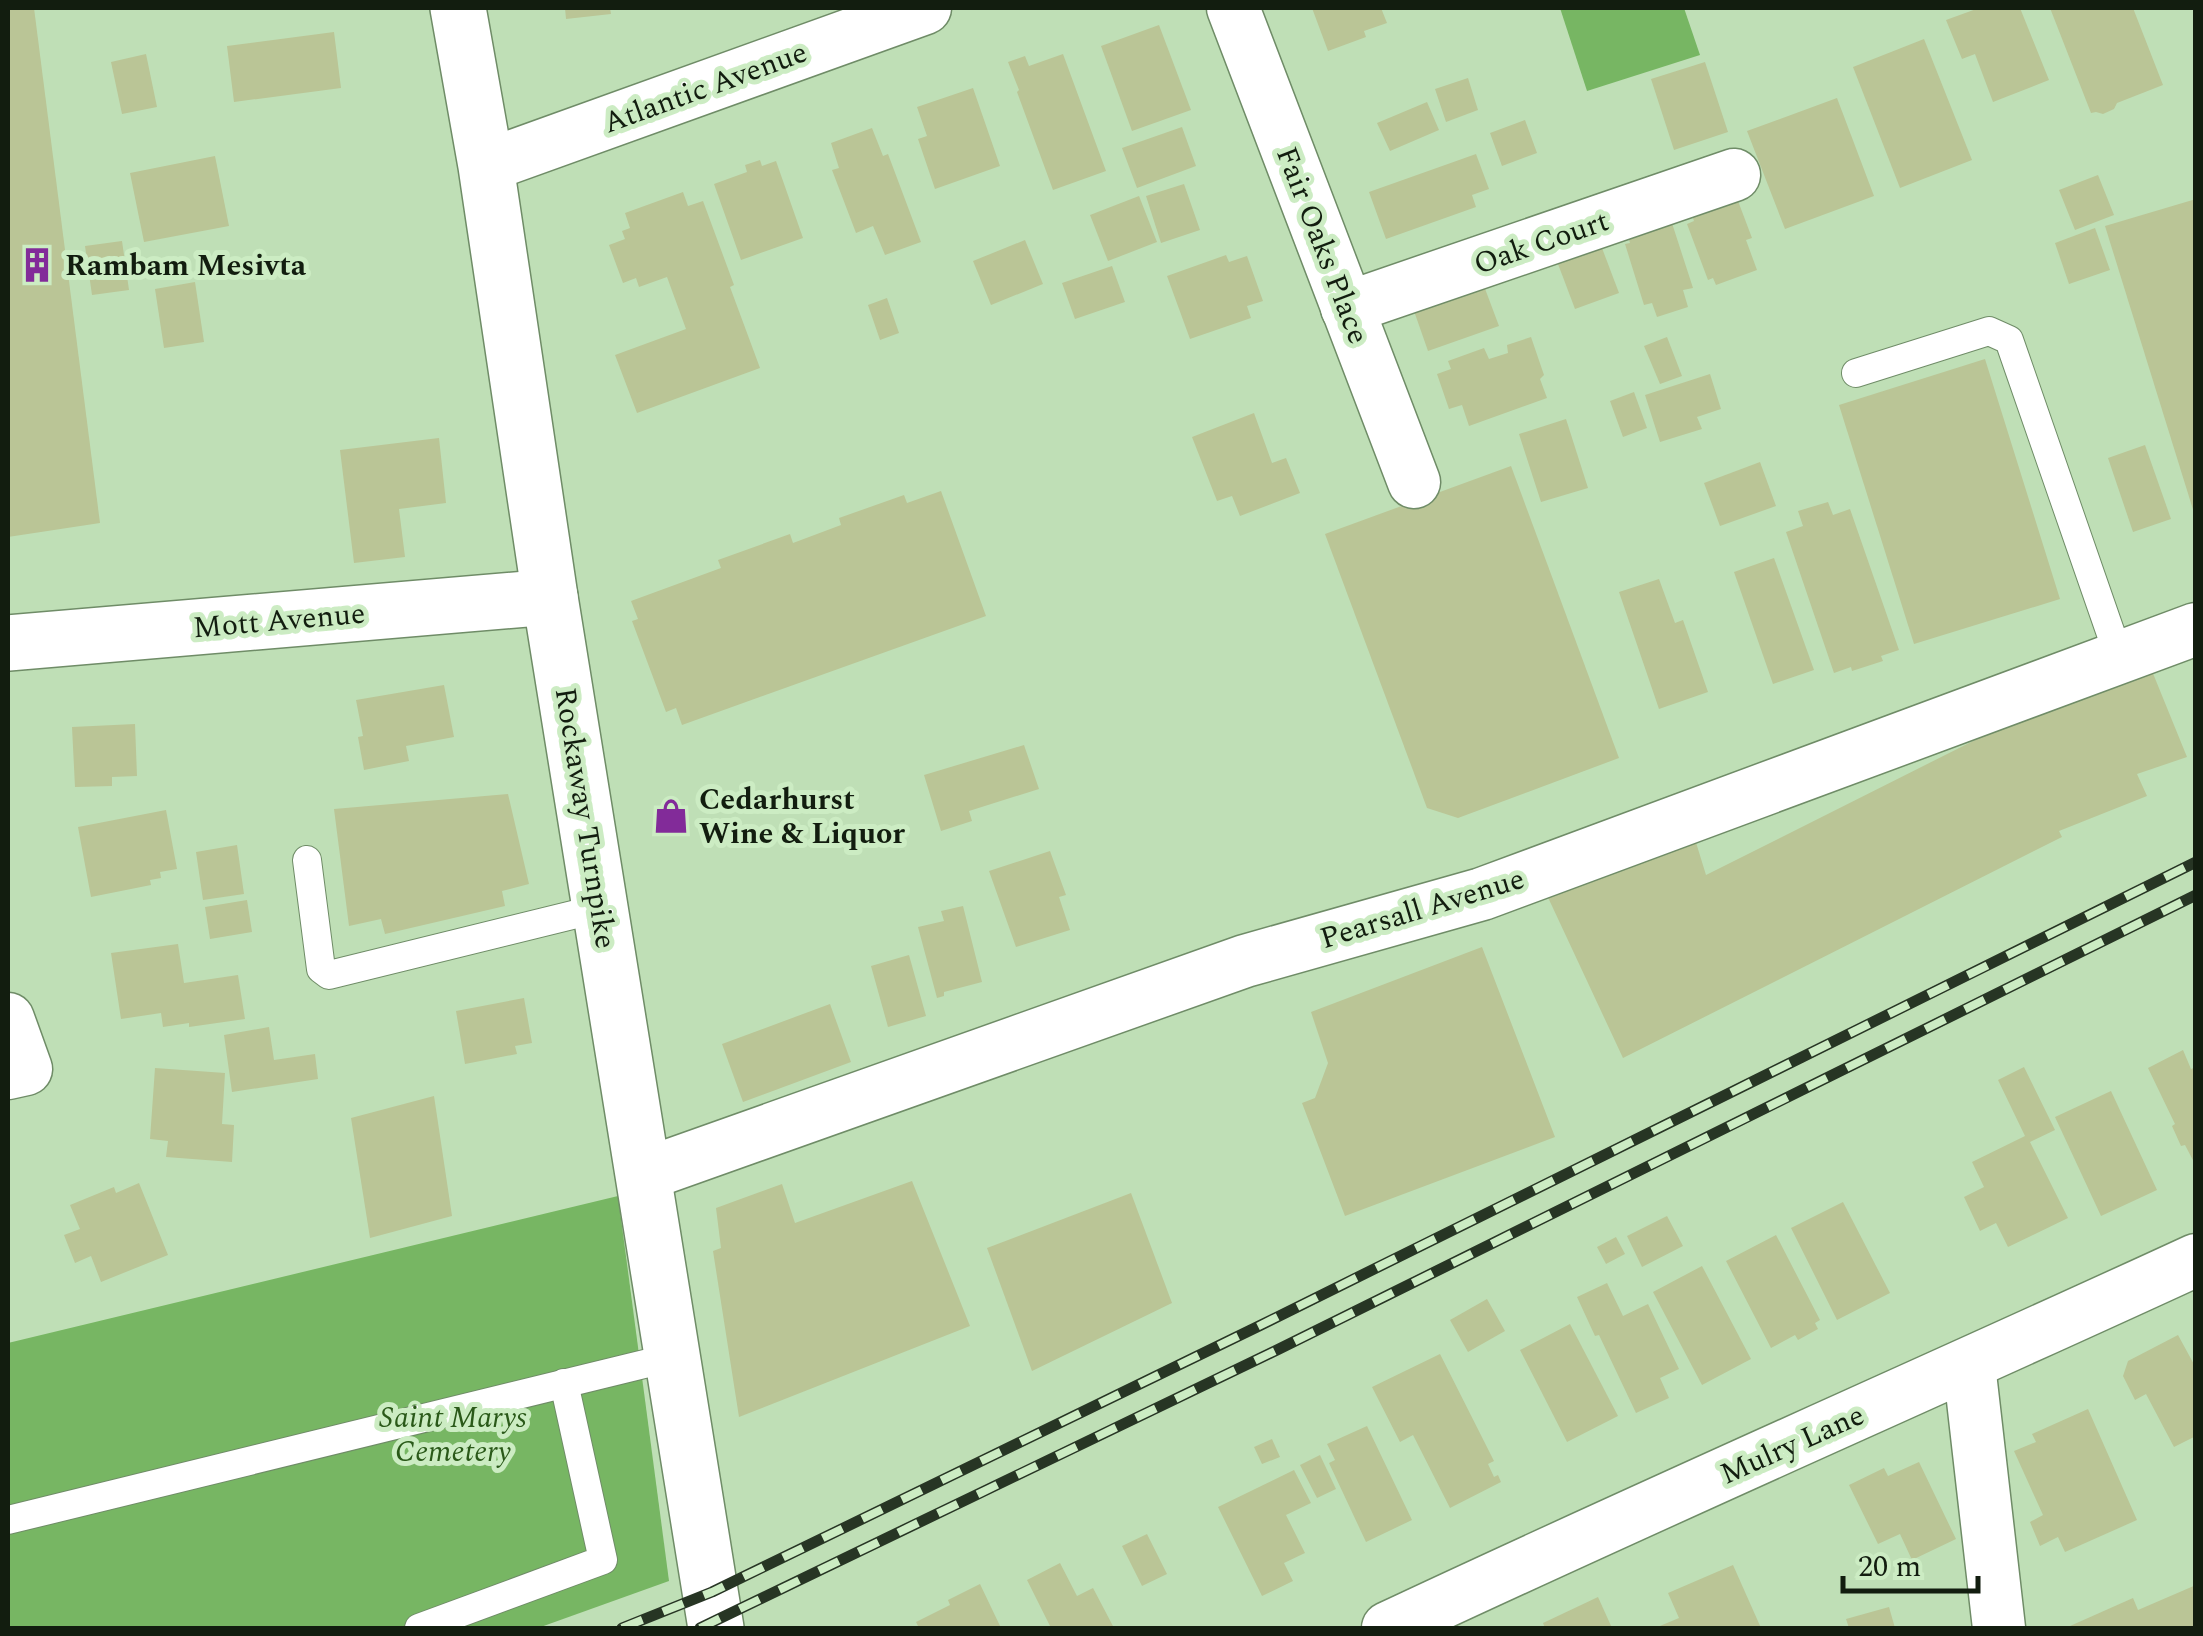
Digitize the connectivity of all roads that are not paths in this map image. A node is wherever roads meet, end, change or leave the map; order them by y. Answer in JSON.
{"nodes":[{"id":1,"x":458,"y":8,"type":"edge"},
{"id":2,"x":925,"y":8,"type":"edge"},
{"id":3,"x":1233,"y":8,"type":"edge"},
{"id":4,"x":486,"y":166,"type":"junction"},
{"id":5,"x":1734,"y":175,"type":"dead end"},
{"id":6,"x":1348,"y":308,"type":"junction"},
{"id":7,"x":1856,"y":374,"type":"dead end"},
{"id":8,"x":1414,"y":482,"type":"dead end"},
{"id":9,"x":550,"y":597,"type":"junction"},
{"id":10,"x":2196,"y":628,"type":"edge"},
{"id":11,"x":8,"y":643,"type":"edge"},
{"id":12,"x":2119,"y":657,"type":"junction"},
{"id":13,"x":307,"y":860,"type":"dead end"},
{"id":14,"x":601,"y":908,"type":"junction"},
{"id":15,"x":8,"y":1019,"type":"edge"},
{"id":16,"x":8,"y":1073,"type":"edge"},
{"id":17,"x":643,"y":1175,"type":"junction"},
{"id":18,"x":2196,"y":1260,"type":"edge"},
{"id":19,"x":672,"y":1356,"type":"junction"},
{"id":20,"x":1968,"y":1365,"type":"junction"},
{"id":21,"x":564,"y":1383,"type":"junction"},
{"id":22,"x":8,"y":1520,"type":"edge"},
{"id":23,"x":419,"y":1628,"type":"edge"},
{"id":24,"x":716,"y":1628,"type":"edge"},
{"id":25,"x":1388,"y":1628,"type":"edge"},
{"id":26,"x":1999,"y":1628,"type":"edge"}],
"edges":[{"from":1,"to":4,"type":"main road","name":"Rockaway Turnpike"},
{"from":2,"to":4,"type":"street","name":"Atlantic Avenue"},
{"from":3,"to":6,"type":"street","name":"Fair Oaks Place"},
{"from":4,"to":9,"type":"main road","name":"Rockaway Turnpike"},
{"from":5,"to":6,"type":"street","name":"Oak Court"},
{"from":6,"to":8,"type":"street","name":"Fair Oaks Place"},
{"from":7,"to":12,"type":"lane"},
{"from":9,"to":11,"type":"main road","name":"Mott Avenue"},
{"from":9,"to":14,"type":"main road","name":"Rockaway Turnpike"},
{"from":10,"to":12,"type":"street","name":"Pearsall Avenue"},
{"from":12,"to":17,"type":"street","name":"Pearsall Avenue"},
{"from":13,"to":14,"type":"lane"},
{"from":14,"to":17,"type":"main road","name":"Rockaway Turnpike"},
{"from":15,"to":16,"type":"street"},
{"from":17,"to":19,"type":"main road","name":"Rockaway Turnpike"},
{"from":18,"to":20,"type":"street","name":"Mulry Lane"},
{"from":19,"to":21,"type":"lane"},
{"from":19,"to":24,"type":"main road","name":"Rockaway Turnpike"},
{"from":20,"to":25,"type":"street","name":"Mulry Lane"},
{"from":20,"to":26,"type":"street"},
{"from":21,"to":22,"type":"lane"},
{"from":21,"to":23,"type":"lane"}]}
